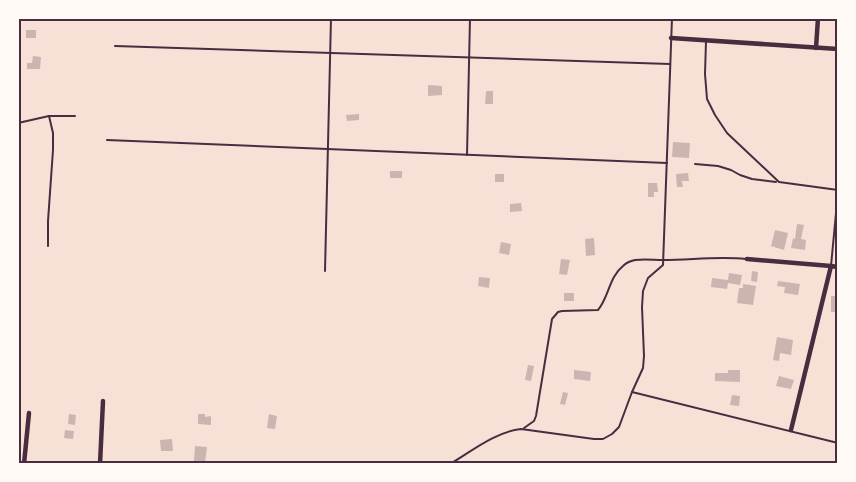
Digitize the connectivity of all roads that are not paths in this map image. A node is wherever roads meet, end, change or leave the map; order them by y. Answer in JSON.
{"nodes":[{"id":1,"x":331,"y":18,"type":"edge"},
{"id":2,"x":470,"y":18,"type":"edge"},
{"id":3,"x":672,"y":18,"type":"edge"},
{"id":4,"x":818,"y":18,"type":"edge"},
{"id":5,"x":669,"y":38,"type":"junction"},
{"id":6,"x":706,"y":40,"type":"junction"},
{"id":7,"x":115,"y":46,"type":"dead end"},
{"id":8,"x":816,"y":48,"type":"junction"},
{"id":9,"x":838,"y":49,"type":"edge"},
{"id":10,"x":330,"y":53,"type":"junction"},
{"id":11,"x":469,"y":57,"type":"junction"},
{"id":12,"x":670,"y":64,"type":"junction"},
{"id":13,"x":49,"y":116,"type":"junction"},
{"id":14,"x":75,"y":116,"type":"dead end"},
{"id":15,"x":18,"y":123,"type":"edge"},
{"id":16,"x":107,"y":140,"type":"dead end"},
{"id":17,"x":328,"y":149,"type":"junction"},
{"id":18,"x":467,"y":155,"type":"junction"},
{"id":19,"x":667,"y":163,"type":"junction"},
{"id":20,"x":695,"y":164,"type":"dead end"},
{"id":21,"x":778,"y":182,"type":"junction"},
{"id":22,"x":838,"y":191,"type":"edge"},
{"id":23,"x":48,"y":246,"type":"dead end"},
{"id":24,"x":747,"y":259,"type":"joint"},
{"id":25,"x":663,"y":260,"type":"junction"},
{"id":26,"x":831,"y":266,"type":"junction"},
{"id":27,"x":838,"y":267,"type":"edge"},
{"id":28,"x":326,"y":271,"type":"dead end"},
{"id":29,"x":632,"y":392,"type":"junction"},
{"id":30,"x":103,"y":401,"type":"dead end"},
{"id":31,"x":29,"y":413,"type":"dead end"},
{"id":32,"x":521,"y":429,"type":"junction"},
{"id":33,"x":791,"y":430,"type":"junction"},
{"id":34,"x":838,"y":443,"type":"edge"},
{"id":35,"x":24,"y":464,"type":"edge"},
{"id":36,"x":100,"y":464,"type":"edge"},
{"id":37,"x":450,"y":464,"type":"edge"}],
"edges":[{"from":1,"to":10,"type":"lane"},
{"from":2,"to":11,"type":"lane"},
{"from":3,"to":5,"type":"lane"},
{"from":4,"to":8,"type":"street"},
{"from":5,"to":6,"type":"street"},
{"from":5,"to":12,"type":"lane"},
{"from":6,"to":8,"type":"street"},
{"from":6,"to":21,"type":"lane"},
{"from":7,"to":10,"type":"lane"},
{"from":8,"to":9,"type":"street"},
{"from":10,"to":11,"type":"lane"},
{"from":10,"to":17,"type":"lane"},
{"from":11,"to":12,"type":"lane"},
{"from":11,"to":18,"type":"lane"},
{"from":12,"to":19,"type":"lane"},
{"from":13,"to":14,"type":"lane"},
{"from":13,"to":15,"type":"lane"},
{"from":13,"to":23,"type":"lane"},
{"from":16,"to":17,"type":"lane"},
{"from":17,"to":18,"type":"lane"},
{"from":17,"to":28,"type":"lane"},
{"from":18,"to":19,"type":"lane"},
{"from":19,"to":25,"type":"lane"},
{"from":20,"to":21,"type":"lane"},
{"from":21,"to":22,"type":"lane"},
{"from":22,"to":26,"type":"lane"},
{"from":24,"to":25,"type":"lane"},
{"from":24,"to":26,"type":"street"},
{"from":25,"to":29,"type":"lane"},
{"from":25,"to":32,"type":"lane"},
{"from":26,"to":27,"type":"street"},
{"from":26,"to":33,"type":"street"},
{"from":29,"to":32,"type":"lane"},
{"from":29,"to":33,"type":"lane"},
{"from":30,"to":36,"type":"street"},
{"from":31,"to":35,"type":"street"},
{"from":32,"to":37,"type":"lane"},
{"from":33,"to":34,"type":"lane"}]}
